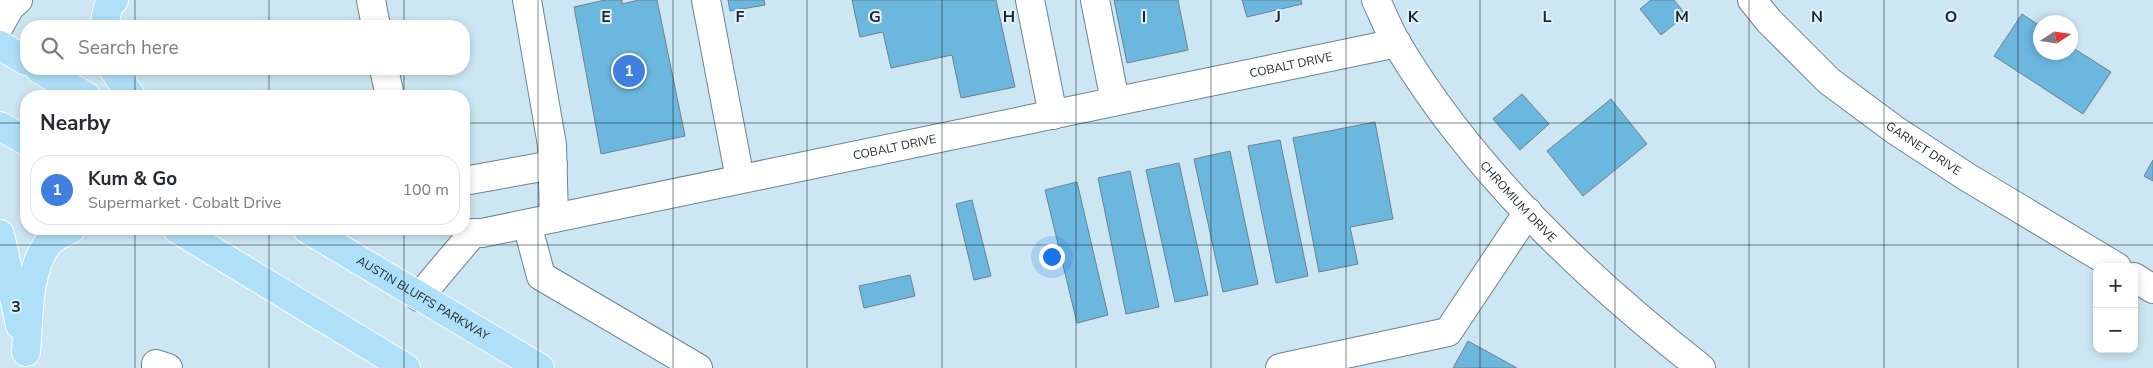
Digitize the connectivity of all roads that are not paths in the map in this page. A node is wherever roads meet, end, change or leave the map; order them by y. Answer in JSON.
{"nodes":[{"id":1,"x":18,"y":0,"type":"edge"},
{"id":2,"x":114,"y":0,"type":"edge"},
{"id":3,"x":371,"y":0,"type":"edge"},
{"id":4,"x":526,"y":0,"type":"edge"},
{"id":5,"x":706,"y":0,"type":"edge"},
{"id":6,"x":1030,"y":0,"type":"edge"},
{"id":7,"x":1095,"y":0,"type":"edge"},
{"id":8,"x":1376,"y":0,"type":"edge"},
{"id":9,"x":1752,"y":0,"type":"edge"},
{"id":10,"x":105,"y":20,"type":"edge"},
{"id":11,"x":375,"y":20,"type":"edge"},
{"id":12,"x":0,"y":25,"type":"edge"},
{"id":13,"x":1397,"y":43,"type":"junction"},
{"id":14,"x":0,"y":45,"type":"edge"},
{"id":15,"x":20,"y":57,"type":"edge"},
{"id":16,"x":50,"y":75,"type":"edge"},
{"id":17,"x":117,"y":75,"type":"edge"},
{"id":18,"x":385,"y":75,"type":"edge"},
{"id":19,"x":76,"y":90,"type":"edge"},
{"id":20,"x":127,"y":90,"type":"edge"},
{"id":21,"x":389,"y":90,"type":"edge"},
{"id":22,"x":1115,"y":102,"type":"junction"},
{"id":23,"x":1053,"y":114,"type":"junction"},
{"id":24,"x":0,"y":126,"type":"edge"},
{"id":25,"x":20,"y":138,"type":"edge"},
{"id":26,"x":553,"y":165,"type":"junction"},
{"id":27,"x":740,"y":180,"type":"junction"},
{"id":28,"x":470,"y":181,"type":"edge"},
{"id":29,"x":1528,"y":212,"type":"junction"},
{"id":30,"x":554,"y":218,"type":"junction"},
{"id":31,"x":527,"y":224,"type":"junction"},
{"id":32,"x":0,"y":234,"type":"edge"},
{"id":33,"x":59,"y":235,"type":"edge"},
{"id":34,"x":187,"y":235,"type":"edge"},
{"id":35,"x":317,"y":235,"type":"edge"},
{"id":36,"x":2110,"y":263,"type":"edge"},
{"id":37,"x":2138,"y":279,"type":"edge"},
{"id":38,"x":2153,"y":288,"type":"edge"},
{"id":39,"x":419,"y":296,"type":"junction"},
{"id":40,"x":28,"y":360,"type":"edge"},
{"id":41,"x":687,"y":365,"type":"edge"},
{"id":42,"x":156,"y":368,"type":"edge"},
{"id":43,"x":168,"y":368,"type":"edge"},
{"id":44,"x":406,"y":368,"type":"edge"},
{"id":45,"x":540,"y":368,"type":"edge"},
{"id":46,"x":1280,"y":368,"type":"edge"},
{"id":47,"x":1701,"y":368,"type":"edge"}],
"edges":[{"from":1,"to":12,"type":"street"},
{"from":2,"to":10,"type":"main road"},
{"from":3,"to":11,"type":"street"},
{"from":4,"to":26,"type":"street"},
{"from":5,"to":27,"type":"street"},
{"from":6,"to":23,"type":"street"},
{"from":7,"to":22,"type":"street"},
{"from":8,"to":13,"type":"street","name":"CHROMIUM DRIVE"},
{"from":9,"to":36,"type":"street","name":"GARNET DRIVE"},
{"from":13,"to":22,"type":"street","name":"COBALT DRIVE"},
{"from":13,"to":29,"type":"street","name":"CHROMIUM DRIVE"},
{"from":14,"to":15,"type":"main road"},
{"from":16,"to":19,"type":"main road"},
{"from":17,"to":20,"type":"main road"},
{"from":18,"to":21,"type":"street"},
{"from":22,"to":23,"type":"street","name":"COBALT DRIVE"},
{"from":23,"to":27,"type":"street","name":"COBALT DRIVE"},
{"from":24,"to":25,"type":"main road"},
{"from":26,"to":28,"type":"street"},
{"from":26,"to":30,"type":"street"},
{"from":27,"to":30,"type":"street","name":"COBALT DRIVE"},
{"from":29,"to":46,"type":"street"},
{"from":29,"to":47,"type":"street","name":"CHROMIUM DRIVE"},
{"from":30,"to":31,"type":"street","name":"COBALT DRIVE"},
{"from":31,"to":39,"type":"street","name":"COBALT DRIVE"},
{"from":31,"to":41,"type":"street"},
{"from":32,"to":40,"type":"main road"},
{"from":33,"to":40,"type":"main road"},
{"from":34,"to":44,"type":"main road"},
{"from":35,"to":39,"type":"main road","name":"AUSTIN BLUFFS PARKWAY"},
{"from":37,"to":38,"type":"street"},
{"from":39,"to":45,"type":"main road","name":"AUSTIN BLUFFS PARKWAY"},
{"from":42,"to":43,"type":"street"}]}
